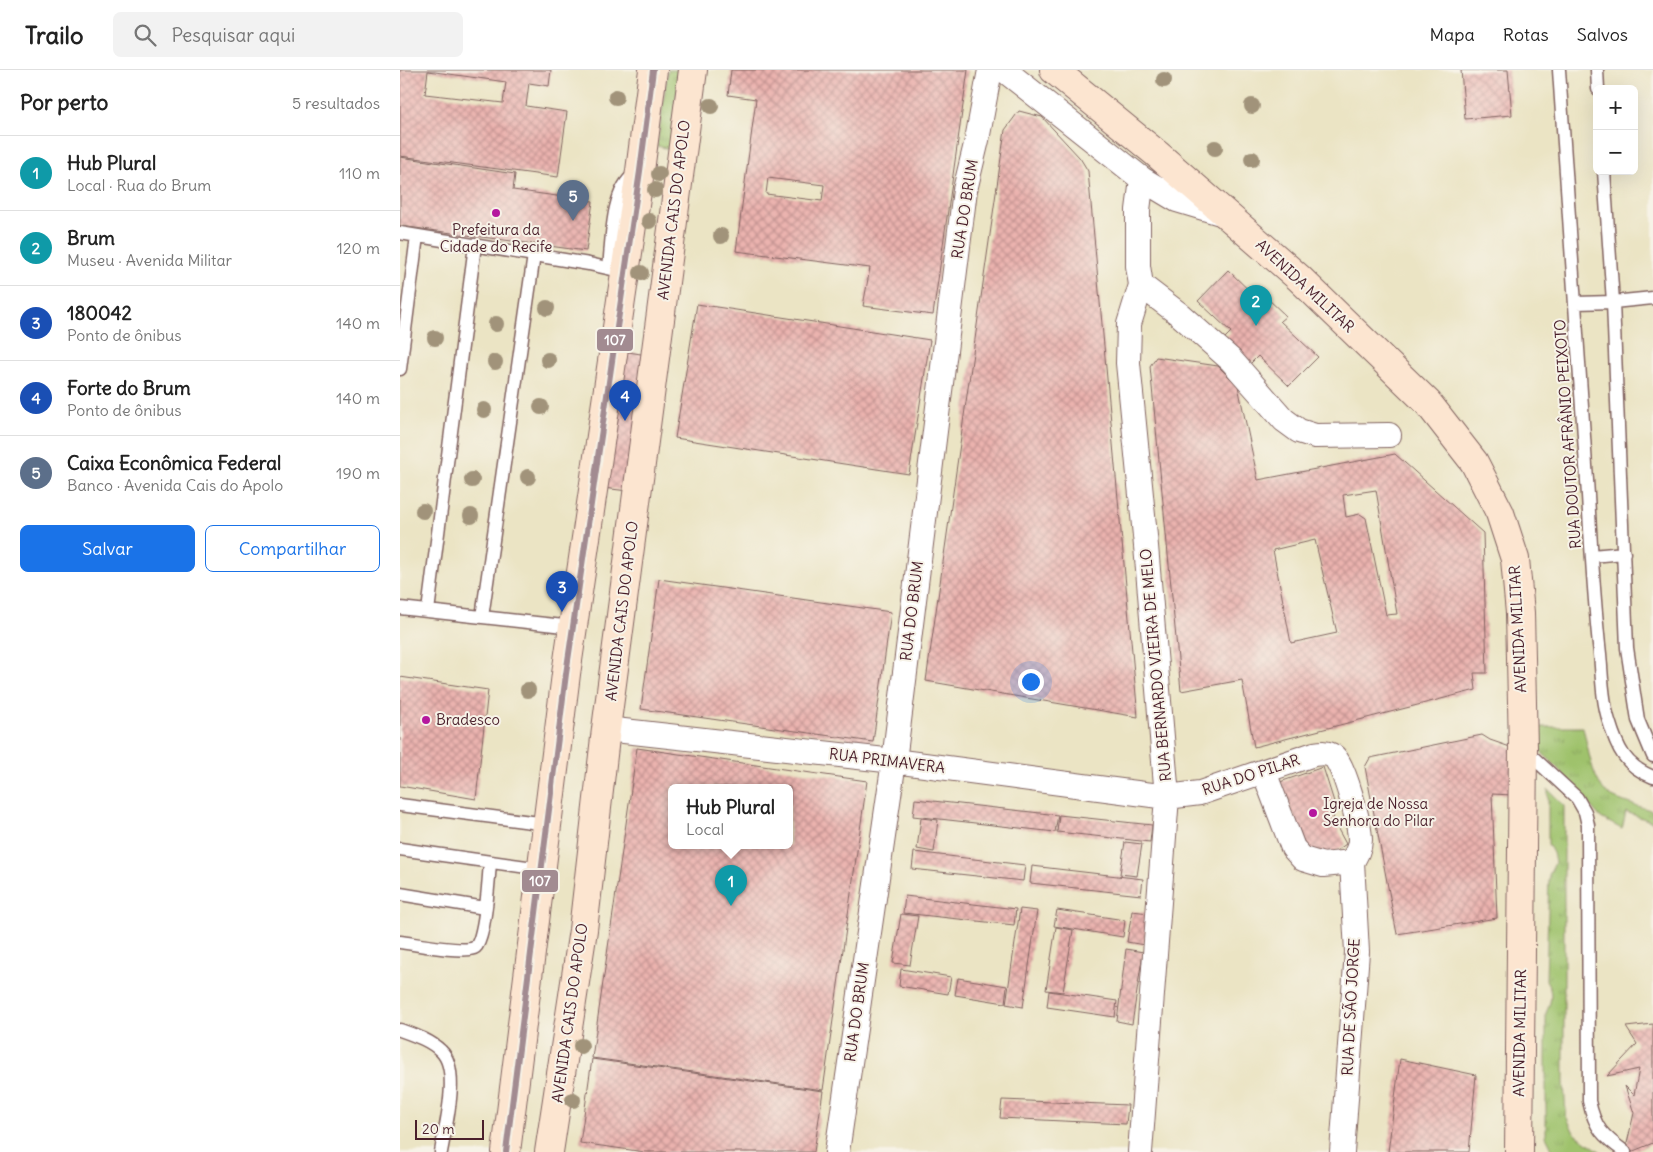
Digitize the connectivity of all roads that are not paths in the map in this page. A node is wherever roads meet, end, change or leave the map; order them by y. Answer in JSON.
{"nodes":[{"id":1,"x":653,"y":70,"type":"edge"},
{"id":2,"x":692,"y":70,"type":"edge"},
{"id":3,"x":990,"y":70,"type":"edge"},
{"id":4,"x":1004,"y":70,"type":"edge"},
{"id":5,"x":1054,"y":70,"type":"edge"},
{"id":6,"x":1559,"y":70,"type":"edge"},
{"id":7,"x":1597,"y":70,"type":"edge"},
{"id":8,"x":1598,"y":85,"type":"edge"},
{"id":9,"x":1604,"y":175,"type":"edge"},
{"id":10,"x":1142,"y":179,"type":"junction"},
{"id":11,"x":1228,"y":216,"type":"junction"},
{"id":12,"x":400,"y":233,"type":"edge"},
{"id":13,"x":417,"y":236,"type":"junction"},
{"id":14,"x":475,"y":246,"type":"junction"},
{"id":15,"x":534,"y":255,"type":"junction"},
{"id":16,"x":617,"y":270,"type":"junction"},
{"id":17,"x":1141,"y":285,"type":"junction"},
{"id":18,"x":1653,"y":298,"type":"edge"},
{"id":19,"x":1613,"y":302,"type":"junction"},
{"id":20,"x":1576,"y":303,"type":"junction"},
{"id":21,"x":400,"y":370,"type":"edge"},
{"id":22,"x":1388,"y":435,"type":"dead end"},
{"id":23,"x":1624,"y":553,"type":"junction"},
{"id":24,"x":1592,"y":556,"type":"junction"},
{"id":25,"x":400,"y":608,"type":"edge"},
{"id":26,"x":428,"y":611,"type":"junction"},
{"id":27,"x":482,"y":617,"type":"junction"},
{"id":28,"x":573,"y":627,"type":"junction"},
{"id":29,"x":606,"y":729,"type":"junction"},
{"id":30,"x":1523,"y":748,"type":"junction"},
{"id":31,"x":1334,"y":756,"type":"joint"},
{"id":32,"x":1653,"y":756,"type":"edge"},
{"id":33,"x":894,"y":761,"type":"junction"},
{"id":34,"x":1264,"y":772,"type":"junction"},
{"id":35,"x":1653,"y":777,"type":"edge"},
{"id":36,"x":1167,"y":797,"type":"junction"},
{"id":37,"x":400,"y":805,"type":"edge"},
{"id":38,"x":547,"y":824,"type":"junction"},
{"id":39,"x":400,"y":849,"type":"edge"},
{"id":40,"x":490,"y":862,"type":"junction"},
{"id":41,"x":1352,"y":862,"type":"junction"},
{"id":42,"x":541,"y":869,"type":"junction"},
{"id":43,"x":400,"y":894,"type":"edge"},
{"id":44,"x":485,"y":908,"type":"junction"},
{"id":45,"x":400,"y":942,"type":"edge"},
{"id":46,"x":400,"y":1030,"type":"edge"},
{"id":47,"x":441,"y":1152,"type":"edge"},
{"id":48,"x":506,"y":1152,"type":"edge"},
{"id":49,"x":549,"y":1152,"type":"edge"},
{"id":50,"x":837,"y":1152,"type":"edge"},
{"id":51,"x":1140,"y":1152,"type":"edge"},
{"id":52,"x":1342,"y":1152,"type":"edge"},
{"id":53,"x":1519,"y":1152,"type":"edge"},
{"id":54,"x":1625,"y":1152,"type":"edge"}],
"edges":[{"from":1,"to":16,"type":"main road"},
{"from":2,"to":29,"type":"main road","name":"AVENIDA CAIS DO APOLO"},
{"from":3,"to":33,"type":"street","name":"RUA DO BRUM"},
{"from":4,"to":10,"type":"street","name":"AVENIDA MILITAR"},
{"from":5,"to":11,"type":"main road","name":"AVENIDA MILITAR"},
{"from":6,"to":20,"type":"lane","name":"RUA DOUTOR AFRÂNIO PEIXOTO"},
{"from":7,"to":8,"type":"lane"},
{"from":9,"to":19,"type":"lane"},
{"from":10,"to":11,"type":"street","name":"AVENIDA MILITAR"},
{"from":10,"to":17,"type":"street","name":"RUA BERNARDO VIEIRA DE MELO"},
{"from":11,"to":30,"type":"main road","name":"AVENIDA MILITAR"},
{"from":12,"to":13,"type":"lane"},
{"from":13,"to":14,"type":"lane"},
{"from":13,"to":21,"type":"lane"},
{"from":14,"to":15,"type":"lane"},
{"from":14,"to":26,"type":"lane"},
{"from":15,"to":16,"type":"lane"},
{"from":15,"to":27,"type":"lane"},
{"from":16,"to":28,"type":"main road"},
{"from":17,"to":22,"type":"street"},
{"from":17,"to":36,"type":"street","name":"RUA BERNARDO VIEIRA DE MELO"},
{"from":18,"to":19,"type":"lane"},
{"from":19,"to":20,"type":"lane"},
{"from":19,"to":23,"type":"lane"},
{"from":20,"to":24,"type":"lane","name":"RUA DOUTOR AFRÂNIO PEIXOTO"},
{"from":23,"to":24,"type":"lane"},
{"from":23,"to":32,"type":"lane"},
{"from":24,"to":35,"type":"lane","name":"RUA DOUTOR AFRÂNIO PEIXOTO"},
{"from":25,"to":26,"type":"lane"},
{"from":26,"to":27,"type":"lane"},
{"from":27,"to":28,"type":"lane"},
{"from":28,"to":38,"type":"main road"},
{"from":29,"to":33,"type":"street","name":"RUA PRIMAVERA"},
{"from":29,"to":49,"type":"main road","name":"AVENIDA CAIS DO APOLO"},
{"from":30,"to":53,"type":"main road","name":"AVENIDA MILITAR"},
{"from":30,"to":54,"type":"lane"},
{"from":31,"to":34,"type":"street","name":"RUA DO PILAR"},
{"from":31,"to":41,"type":"street","name":"RUA DE SÃO JORGE"},
{"from":33,"to":36,"type":"street","name":"RUA PRIMAVERA"},
{"from":33,"to":50,"type":"street","name":"RUA DO BRUM"},
{"from":34,"to":36,"type":"street","name":"RUA DO PILAR"},
{"from":34,"to":41,"type":"street"},
{"from":36,"to":51,"type":"street","name":"RUA BERNARDO VIEIRA DE MELO"},
{"from":37,"to":38,"type":"lane"},
{"from":38,"to":42,"type":"main road"},
{"from":39,"to":40,"type":"lane"},
{"from":40,"to":42,"type":"lane"},
{"from":40,"to":44,"type":"lane"},
{"from":41,"to":52,"type":"street","name":"RUA DE SÃO JORGE"},
{"from":42,"to":48,"type":"main road"},
{"from":43,"to":44,"type":"lane"},
{"from":44,"to":45,"type":"lane"},
{"from":46,"to":47,"type":"lane"}]}
